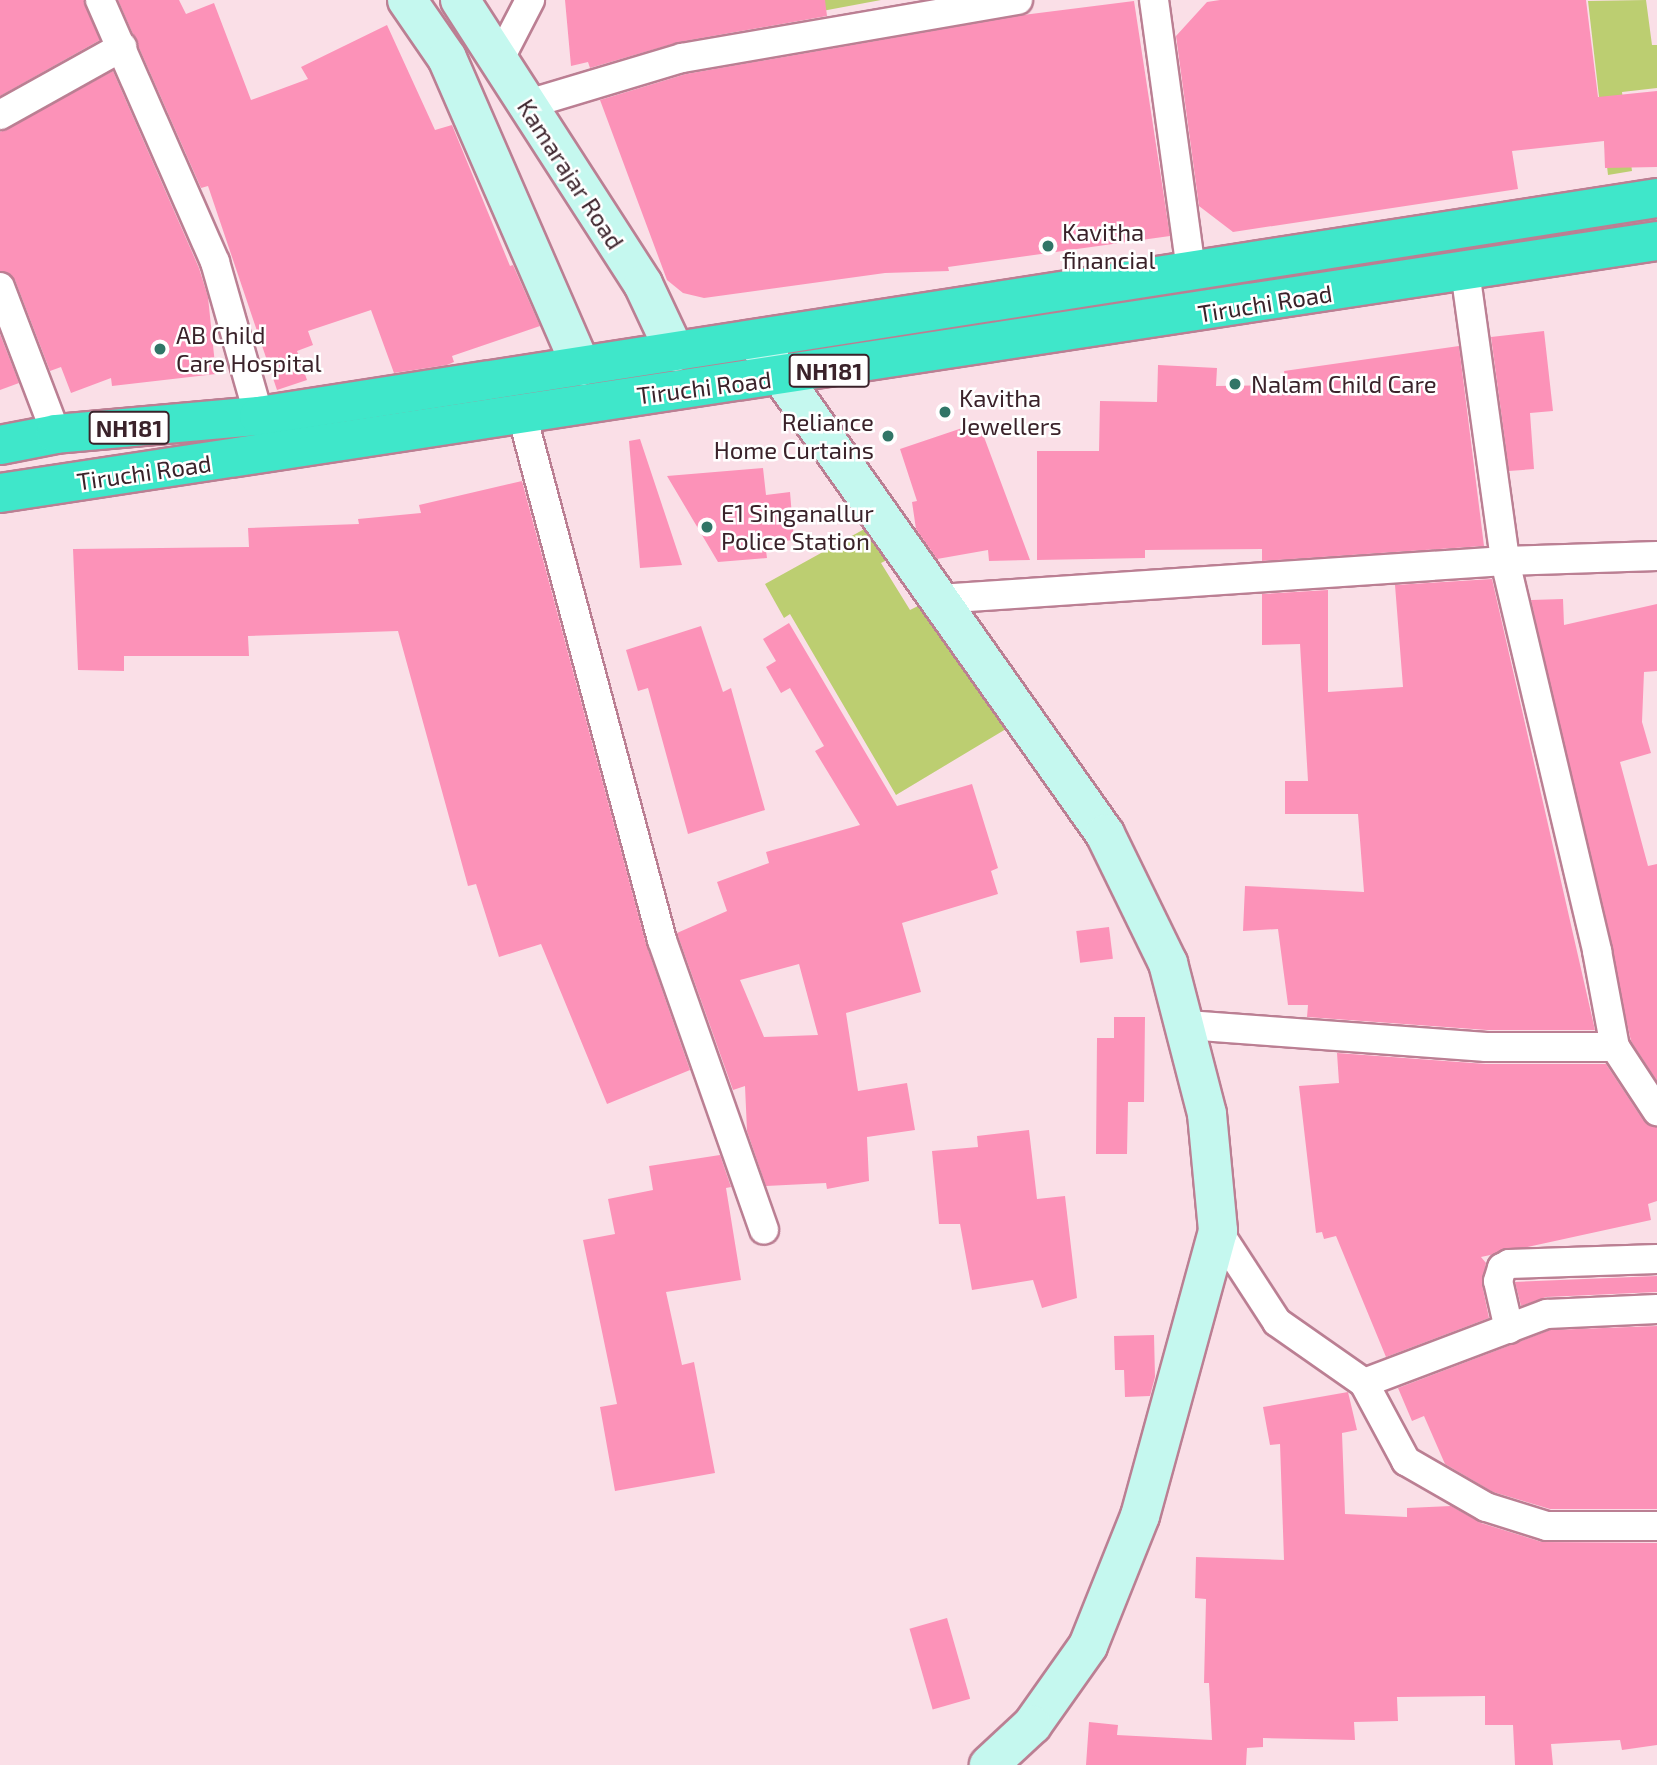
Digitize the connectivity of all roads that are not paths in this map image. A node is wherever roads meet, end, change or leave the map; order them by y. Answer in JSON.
{"nodes":[{"id":1,"x":100,"y":0,"type":"edge"},
{"id":2,"x":407,"y":0,"type":"edge"},
{"id":3,"x":460,"y":0,"type":"edge"},
{"id":4,"x":530,"y":0,"type":"edge"},
{"id":5,"x":1018,"y":0,"type":"edge"},
{"id":6,"x":1154,"y":0,"type":"edge"},
{"id":7,"x":122,"y":47,"type":"junction"},
{"id":8,"x":498,"y":62,"type":"junction"},
{"id":9,"x":525,"y":105,"type":"junction"},
{"id":10,"x":0,"y":115,"type":"edge"},
{"id":11,"x":1657,"y":198,"type":"edge"},
{"id":12,"x":1657,"y":242,"type":"edge"},
{"id":13,"x":1191,"y":270,"type":"junction"},
{"id":14,"x":1465,"y":271,"type":"junction"},
{"id":15,"x":0,"y":287,"type":"edge"},
{"id":16,"x":754,"y":340,"type":"junction"},
{"id":17,"x":675,"y":352,"type":"junction"},
{"id":18,"x":581,"y":366,"type":"junction"},
{"id":19,"x":785,"y":377,"type":"junction"},
{"id":20,"x":522,"y":415,"type":"junction"},
{"id":21,"x":259,"y":416,"type":"junction"},
{"id":22,"x":56,"y":434,"type":"junction"},
{"id":23,"x":0,"y":445,"type":"edge"},
{"id":24,"x":0,"y":494,"type":"edge"},
{"id":25,"x":1657,"y":556,"type":"edge"},
{"id":26,"x":1505,"y":561,"type":"junction"},
{"id":27,"x":939,"y":599,"type":"junction"},
{"id":28,"x":1187,"y":1025,"type":"junction"},
{"id":29,"x":1615,"y":1047,"type":"junction"},
{"id":30,"x":1657,"y":1111,"type":"edge"},
{"id":31,"x":764,"y":1230,"type":"dead end"},
{"id":32,"x":1218,"y":1231,"type":"junction"},
{"id":33,"x":1657,"y":1259,"type":"edge"},
{"id":34,"x":1657,"y":1310,"type":"edge"},
{"id":35,"x":1509,"y":1329,"type":"junction"},
{"id":36,"x":1364,"y":1383,"type":"junction"},
{"id":37,"x":1657,"y":1526,"type":"edge"},
{"id":38,"x":989,"y":1765,"type":"edge"}],
"edges":[{"from":1,"to":7,"type":"street"},
{"from":2,"to":18,"type":"main road"},
{"from":3,"to":8,"type":"main road","name":"Kamarajar Road"},
{"from":4,"to":8,"type":"street"},
{"from":5,"to":9,"type":"street"},
{"from":6,"to":13,"type":"street"},
{"from":7,"to":10,"type":"street"},
{"from":7,"to":21,"type":"street"},
{"from":8,"to":9,"type":"main road","name":"Kamarajar Road"},
{"from":9,"to":17,"type":"main road","name":"Kamarajar Road"},
{"from":11,"to":13,"type":"highway","name":"Tiruchi Road","number":"NH181"},
{"from":12,"to":14,"type":"highway","name":"Tiruchi Road","number":"NH181"},
{"from":13,"to":16,"type":"highway","name":"Tiruchi Road","number":"NH181"},
{"from":14,"to":19,"type":"highway","name":"Tiruchi Road","number":"NH181"},
{"from":14,"to":26,"type":"street"},
{"from":15,"to":22,"type":"street"},
{"from":16,"to":17,"type":"highway","number":"NH181"},
{"from":16,"to":19,"type":"main road"},
{"from":17,"to":18,"type":"highway","number":"NH181"},
{"from":18,"to":21,"type":"highway","number":"NH181"},
{"from":19,"to":20,"type":"highway","name":"Tiruchi Road","number":"NH181"},
{"from":19,"to":27,"type":"main road"},
{"from":20,"to":24,"type":"highway","name":"Tiruchi Road","number":"NH181"},
{"from":20,"to":31,"type":"street"},
{"from":21,"to":22,"type":"highway","name":"Tiruchi Road","number":"NH181"},
{"from":22,"to":23,"type":"highway","name":"Tiruchi Road","number":"NH181"},
{"from":25,"to":26,"type":"street"},
{"from":26,"to":27,"type":"street"},
{"from":26,"to":29,"type":"street"},
{"from":27,"to":28,"type":"main road"},
{"from":28,"to":29,"type":"street"},
{"from":28,"to":32,"type":"main road"},
{"from":29,"to":30,"type":"street"},
{"from":32,"to":36,"type":"street"},
{"from":32,"to":38,"type":"main road"},
{"from":33,"to":35,"type":"street"},
{"from":34,"to":35,"type":"street"},
{"from":35,"to":36,"type":"street"},
{"from":36,"to":37,"type":"street"}]}
